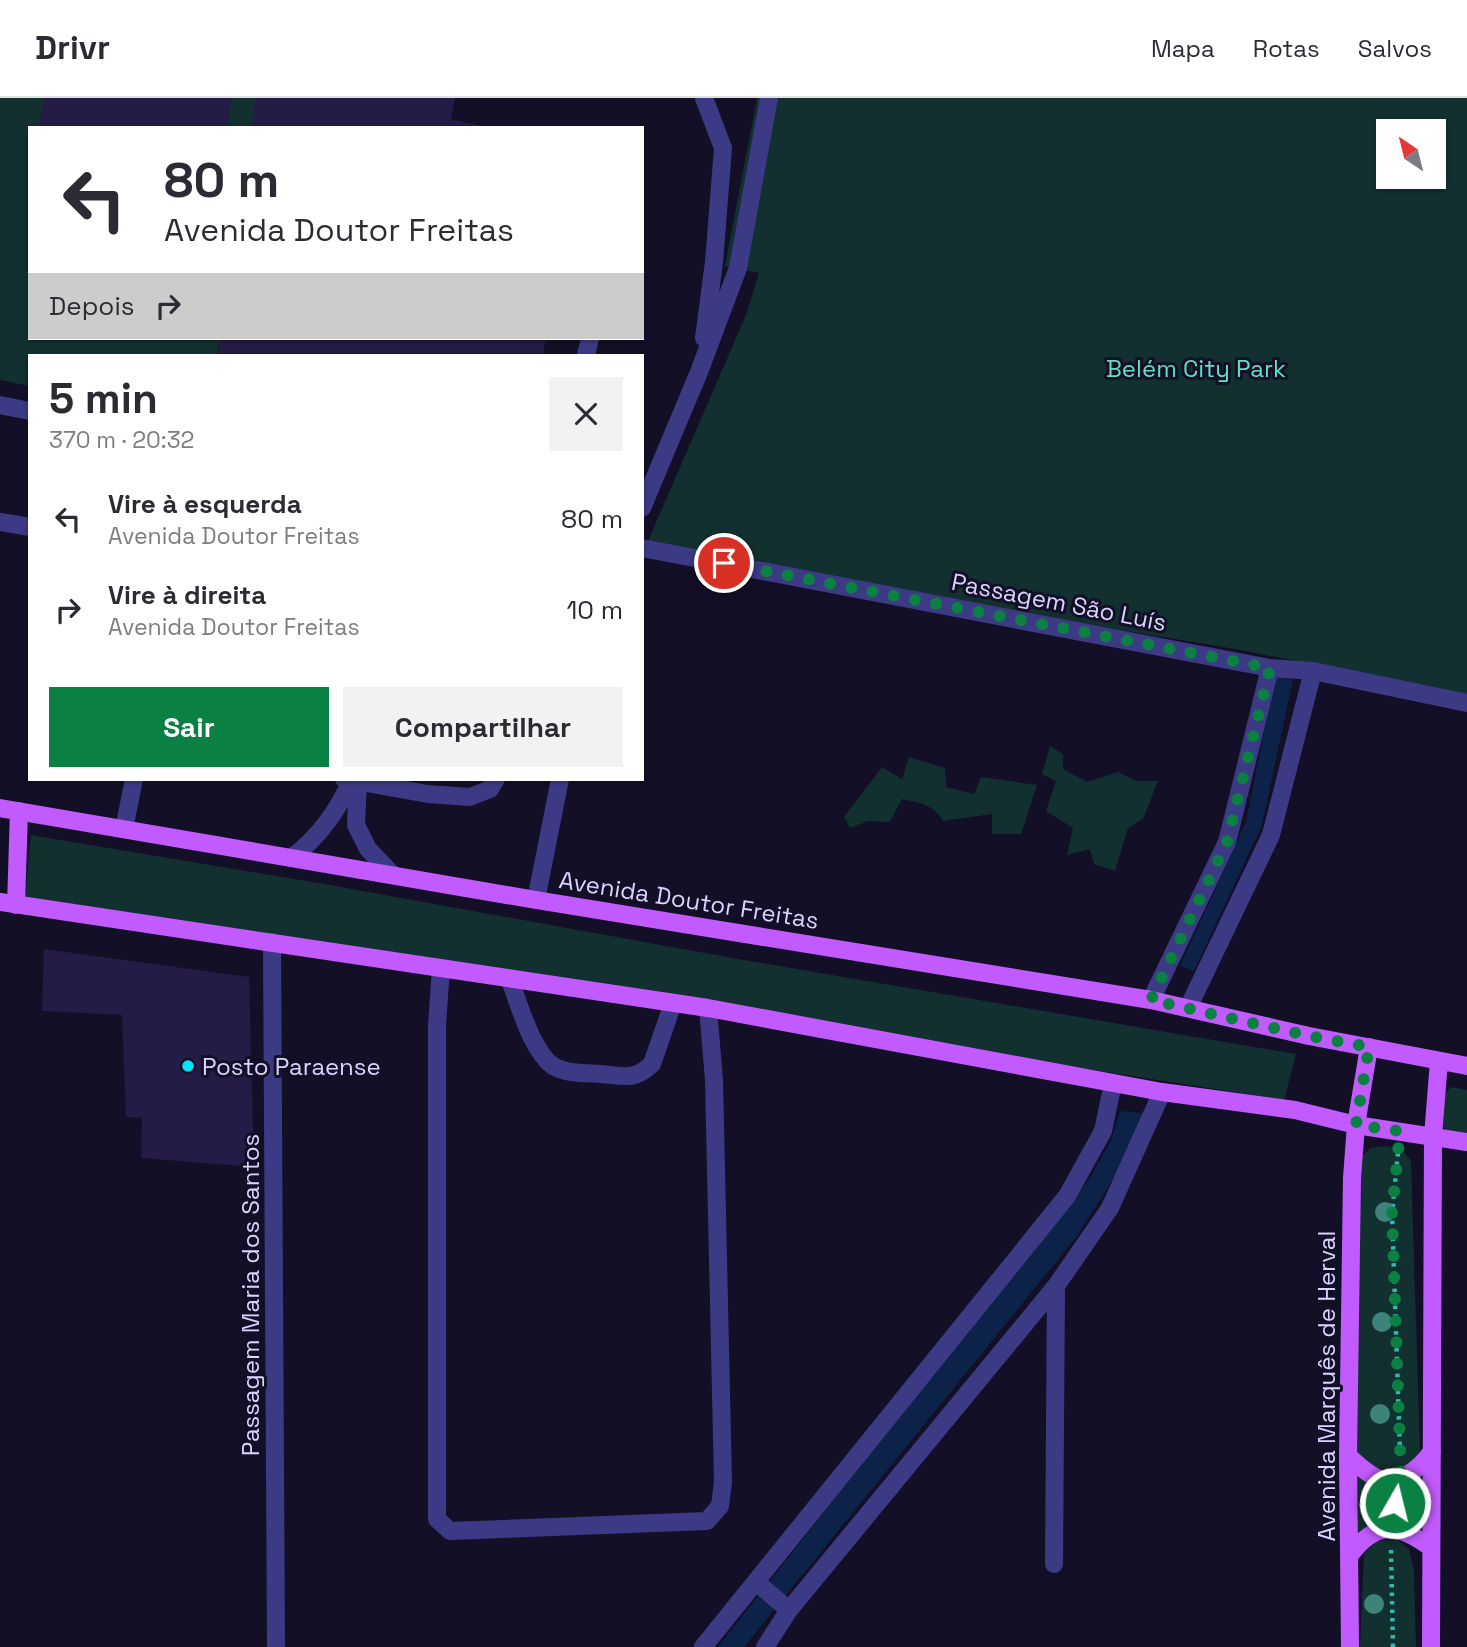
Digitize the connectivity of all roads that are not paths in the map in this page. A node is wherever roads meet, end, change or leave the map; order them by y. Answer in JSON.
{"nodes":[{"id":1,"x":704,"y":98,"type":"edge"},
{"id":2,"x":769,"y":98,"type":"edge"},
{"id":3,"x":699,"y":372,"type":"junction"},
{"id":4,"x":0,"y":405,"type":"edge"},
{"id":5,"x":28,"y":411,"type":"edge"},
{"id":6,"x":644,"y":503,"type":"edge"},
{"id":7,"x":0,"y":522,"type":"edge"},
{"id":8,"x":28,"y":527,"type":"edge"},
{"id":9,"x":644,"y":548,"type":"edge"},
{"id":10,"x":1270,"y":668,"type":"junction"},
{"id":11,"x":1313,"y":671,"type":"junction"},
{"id":12,"x":1467,"y":703,"type":"edge"},
{"id":13,"x":134,"y":781,"type":"edge"},
{"id":14,"x":351,"y":781,"type":"edge"},
{"id":15,"x":351,"y":781,"type":"edge"},
{"id":16,"x":356,"y":781,"type":"edge"},
{"id":17,"x":494,"y":781,"type":"edge"},
{"id":18,"x":560,"y":781,"type":"edge"},
{"id":19,"x":0,"y":808,"type":"edge"},
{"id":20,"x":19,"y":811,"type":"junction"},
{"id":21,"x":124,"y":829,"type":"junction"},
{"id":22,"x":291,"y":858,"type":"junction"},
{"id":23,"x":393,"y":875,"type":"junction"},
{"id":24,"x":536,"y":900,"type":"junction"},
{"id":25,"x":8,"y":904,"type":"edge"},
{"id":26,"x":272,"y":942,"type":"junction"},
{"id":27,"x":440,"y":968,"type":"junction"},
{"id":28,"x":509,"y":978,"type":"junction"},
{"id":29,"x":1151,"y":1000,"type":"junction"},
{"id":30,"x":673,"y":1003,"type":"junction"},
{"id":31,"x":1188,"y":1008,"type":"junction"},
{"id":32,"x":708,"y":1009,"type":"junction"},
{"id":33,"x":1369,"y":1047,"type":"junction"},
{"id":34,"x":1439,"y":1061,"type":"junction"},
{"id":35,"x":1467,"y":1066,"type":"edge"},
{"id":36,"x":1113,"y":1083,"type":"junction"},
{"id":37,"x":1162,"y":1092,"type":"junction"},
{"id":38,"x":1356,"y":1125,"type":"junction"},
{"id":39,"x":1433,"y":1136,"type":"junction"},
{"id":40,"x":1467,"y":1142,"type":"edge"},
{"id":41,"x":1056,"y":1286,"type":"junction"},
{"id":42,"x":1433,"y":1451,"type":"junction"},
{"id":43,"x":1348,"y":1456,"type":"junction"},
{"id":44,"x":1430,"y":1547,"type":"junction"},
{"id":45,"x":1350,"y":1555,"type":"junction"},
{"id":46,"x":1054,"y":1564,"type":"dead end"},
{"id":47,"x":756,"y":1582,"type":"junction"},
{"id":48,"x":789,"y":1610,"type":"junction"},
{"id":49,"x":771,"y":1644,"type":"edge"},
{"id":50,"x":276,"y":1647,"type":"edge"},
{"id":51,"x":703,"y":1647,"type":"edge"},
{"id":52,"x":1350,"y":1647,"type":"edge"},
{"id":53,"x":1432,"y":1647,"type":"edge"}],
"edges":[{"from":1,"to":3,"type":"street"},
{"from":2,"to":3,"type":"street"},
{"from":3,"to":6,"type":"street"},
{"from":4,"to":5,"type":"street"},
{"from":7,"to":8,"type":"street"},
{"from":9,"to":10,"type":"street","name":"Passagem São Luís"},
{"from":10,"to":11,"type":"street","name":"Passagem São Luís"},
{"from":10,"to":29,"type":"street"},
{"from":11,"to":12,"type":"street","name":"Passagem São Luís"},
{"from":11,"to":31,"type":"street"},
{"from":13,"to":21,"type":"street"},
{"from":14,"to":22,"type":"street"},
{"from":15,"to":23,"type":"street"},
{"from":16,"to":17,"type":"street"},
{"from":18,"to":24,"type":"street"},
{"from":19,"to":20,"type":"main road","name":"Avenida Doutor Freitas"},
{"from":20,"to":21,"type":"main road","name":"Avenida Doutor Freitas"},
{"from":20,"to":25,"type":"main road"},
{"from":21,"to":22,"type":"main road","name":"Avenida Doutor Freitas"},
{"from":22,"to":23,"type":"main road","name":"Avenida Doutor Freitas"},
{"from":23,"to":24,"type":"main road","name":"Avenida Doutor Freitas"},
{"from":24,"to":29,"type":"main road","name":"Avenida Doutor Freitas"},
{"from":25,"to":26,"type":"main road"},
{"from":26,"to":27,"type":"main road"},
{"from":26,"to":50,"type":"street","name":"Passagem Maria dos Santos"},
{"from":27,"to":28,"type":"main road"},
{"from":27,"to":32,"type":"street"},
{"from":28,"to":30,"type":"main road"},
{"from":28,"to":30,"type":"street"},
{"from":29,"to":31,"type":"main road","name":"Avenida Doutor Freitas"},
{"from":30,"to":32,"type":"main road"},
{"from":31,"to":33,"type":"main road","name":"Avenida Doutor Freitas"},
{"from":32,"to":36,"type":"main road"},
{"from":33,"to":34,"type":"main road","name":"Avenida Doutor Freitas"},
{"from":33,"to":38,"type":"main road"},
{"from":34,"to":35,"type":"main road","name":"Avenida Doutor Freitas"},
{"from":34,"to":39,"type":"main road"},
{"from":36,"to":37,"type":"main road"},
{"from":36,"to":47,"type":"street"},
{"from":37,"to":38,"type":"main road"},
{"from":37,"to":41,"type":"street"},
{"from":38,"to":39,"type":"main road"},
{"from":38,"to":43,"type":"main road","name":"Avenida Marquês de Herval"},
{"from":39,"to":40,"type":"main road"},
{"from":39,"to":42,"type":"main road"},
{"from":41,"to":46,"type":"street"},
{"from":41,"to":48,"type":"street"},
{"from":42,"to":43,"type":"main road"},
{"from":42,"to":44,"type":"main road"},
{"from":43,"to":45,"type":"main road","name":"Avenida Marquês de Herval"},
{"from":44,"to":45,"type":"main road"},
{"from":44,"to":53,"type":"main road"},
{"from":45,"to":52,"type":"main road","name":"Avenida Marquês de Herval"},
{"from":47,"to":48,"type":"street"},
{"from":47,"to":51,"type":"street"},
{"from":48,"to":49,"type":"street"}]}
